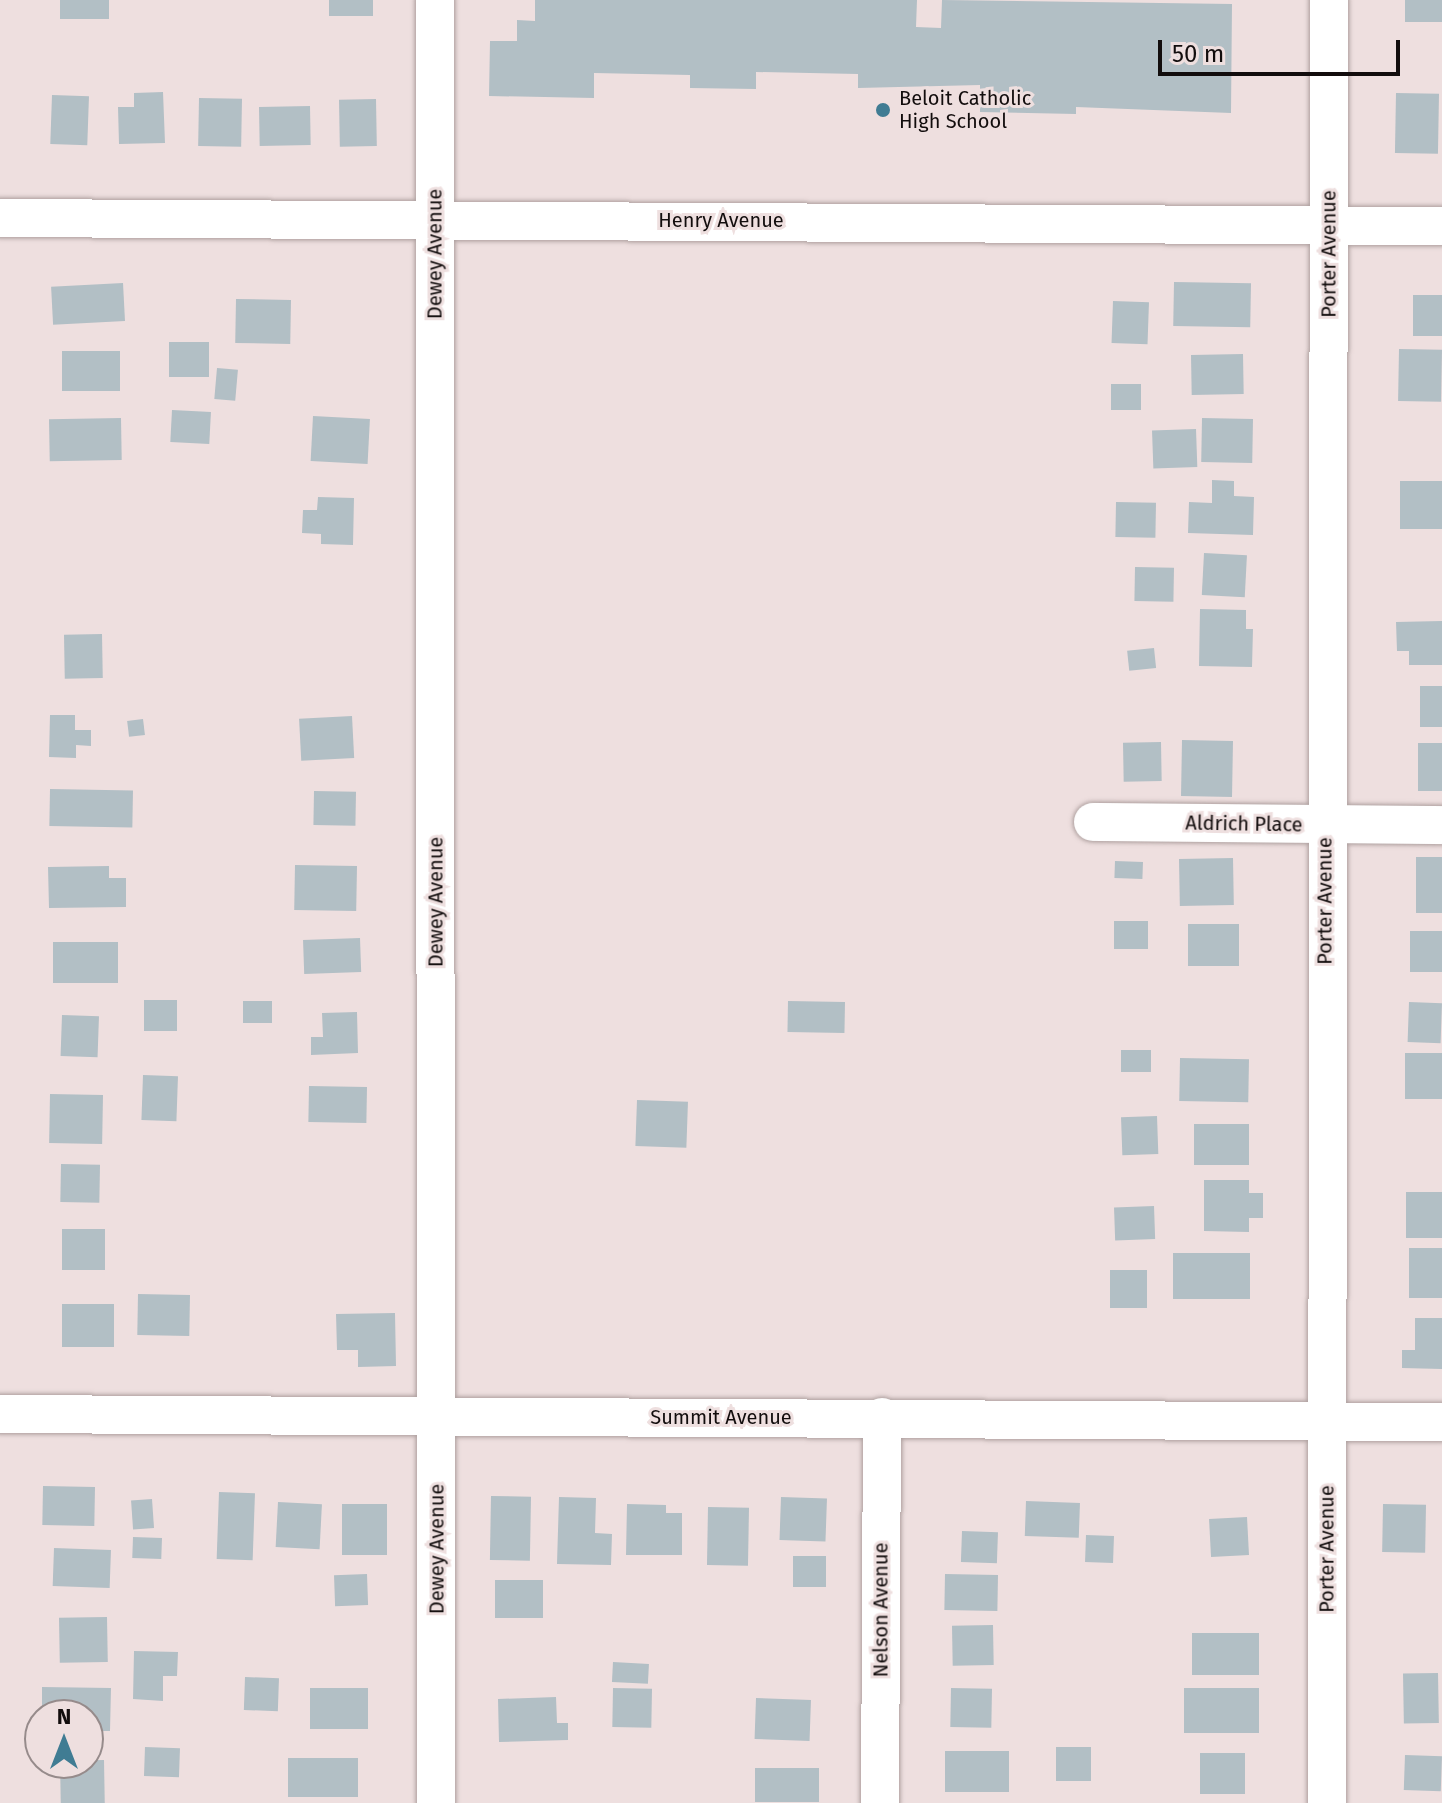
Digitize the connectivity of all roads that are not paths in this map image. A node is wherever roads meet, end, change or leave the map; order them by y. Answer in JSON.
{"nodes":[{"id":1,"x":435,"y":0,"type":"edge"},
{"id":2,"x":1329,"y":0,"type":"edge"},
{"id":3,"x":0,"y":218,"type":"edge"},
{"id":4,"x":435,"y":219,"type":"junction"},
{"id":5,"x":1329,"y":224,"type":"junction"},
{"id":6,"x":1442,"y":226,"type":"edge"},
{"id":7,"x":1093,"y":822,"type":"dead end"},
{"id":8,"x":1325,"y":825,"type":"junction"},
{"id":9,"x":1442,"y":825,"type":"edge"},
{"id":10,"x":0,"y":1414,"type":"edge"},
{"id":11,"x":438,"y":1417,"type":"junction"},
{"id":12,"x":882,"y":1417,"type":"junction"},
{"id":13,"x":1328,"y":1422,"type":"junction"},
{"id":14,"x":1442,"y":1422,"type":"edge"},
{"id":15,"x":436,"y":1803,"type":"edge"},
{"id":16,"x":880,"y":1803,"type":"edge"},
{"id":17,"x":1327,"y":1803,"type":"edge"}],
"edges":[{"from":1,"to":4,"type":"street","name":"Dewey Avenue"},
{"from":2,"to":5,"type":"street","name":"Porter Avenue"},
{"from":3,"to":4,"type":"street","name":"Henry Avenue"},
{"from":4,"to":5,"type":"street","name":"Henry Avenue"},
{"from":4,"to":11,"type":"street","name":"Dewey Avenue"},
{"from":5,"to":6,"type":"street","name":"Henry Avenue"},
{"from":5,"to":8,"type":"street","name":"Porter Avenue"},
{"from":7,"to":8,"type":"street","name":"Aldrich Place"},
{"from":8,"to":9,"type":"street","name":"Aldrich Place"},
{"from":8,"to":13,"type":"street","name":"Porter Avenue"},
{"from":10,"to":11,"type":"street","name":"Summit Avenue"},
{"from":11,"to":12,"type":"street","name":"Summit Avenue"},
{"from":11,"to":15,"type":"street","name":"Dewey Avenue"},
{"from":12,"to":13,"type":"street","name":"Summit Avenue"},
{"from":12,"to":16,"type":"street","name":"Nelson Avenue"},
{"from":13,"to":14,"type":"street","name":"Summit Avenue"},
{"from":13,"to":17,"type":"street","name":"Porter Avenue"}]}
